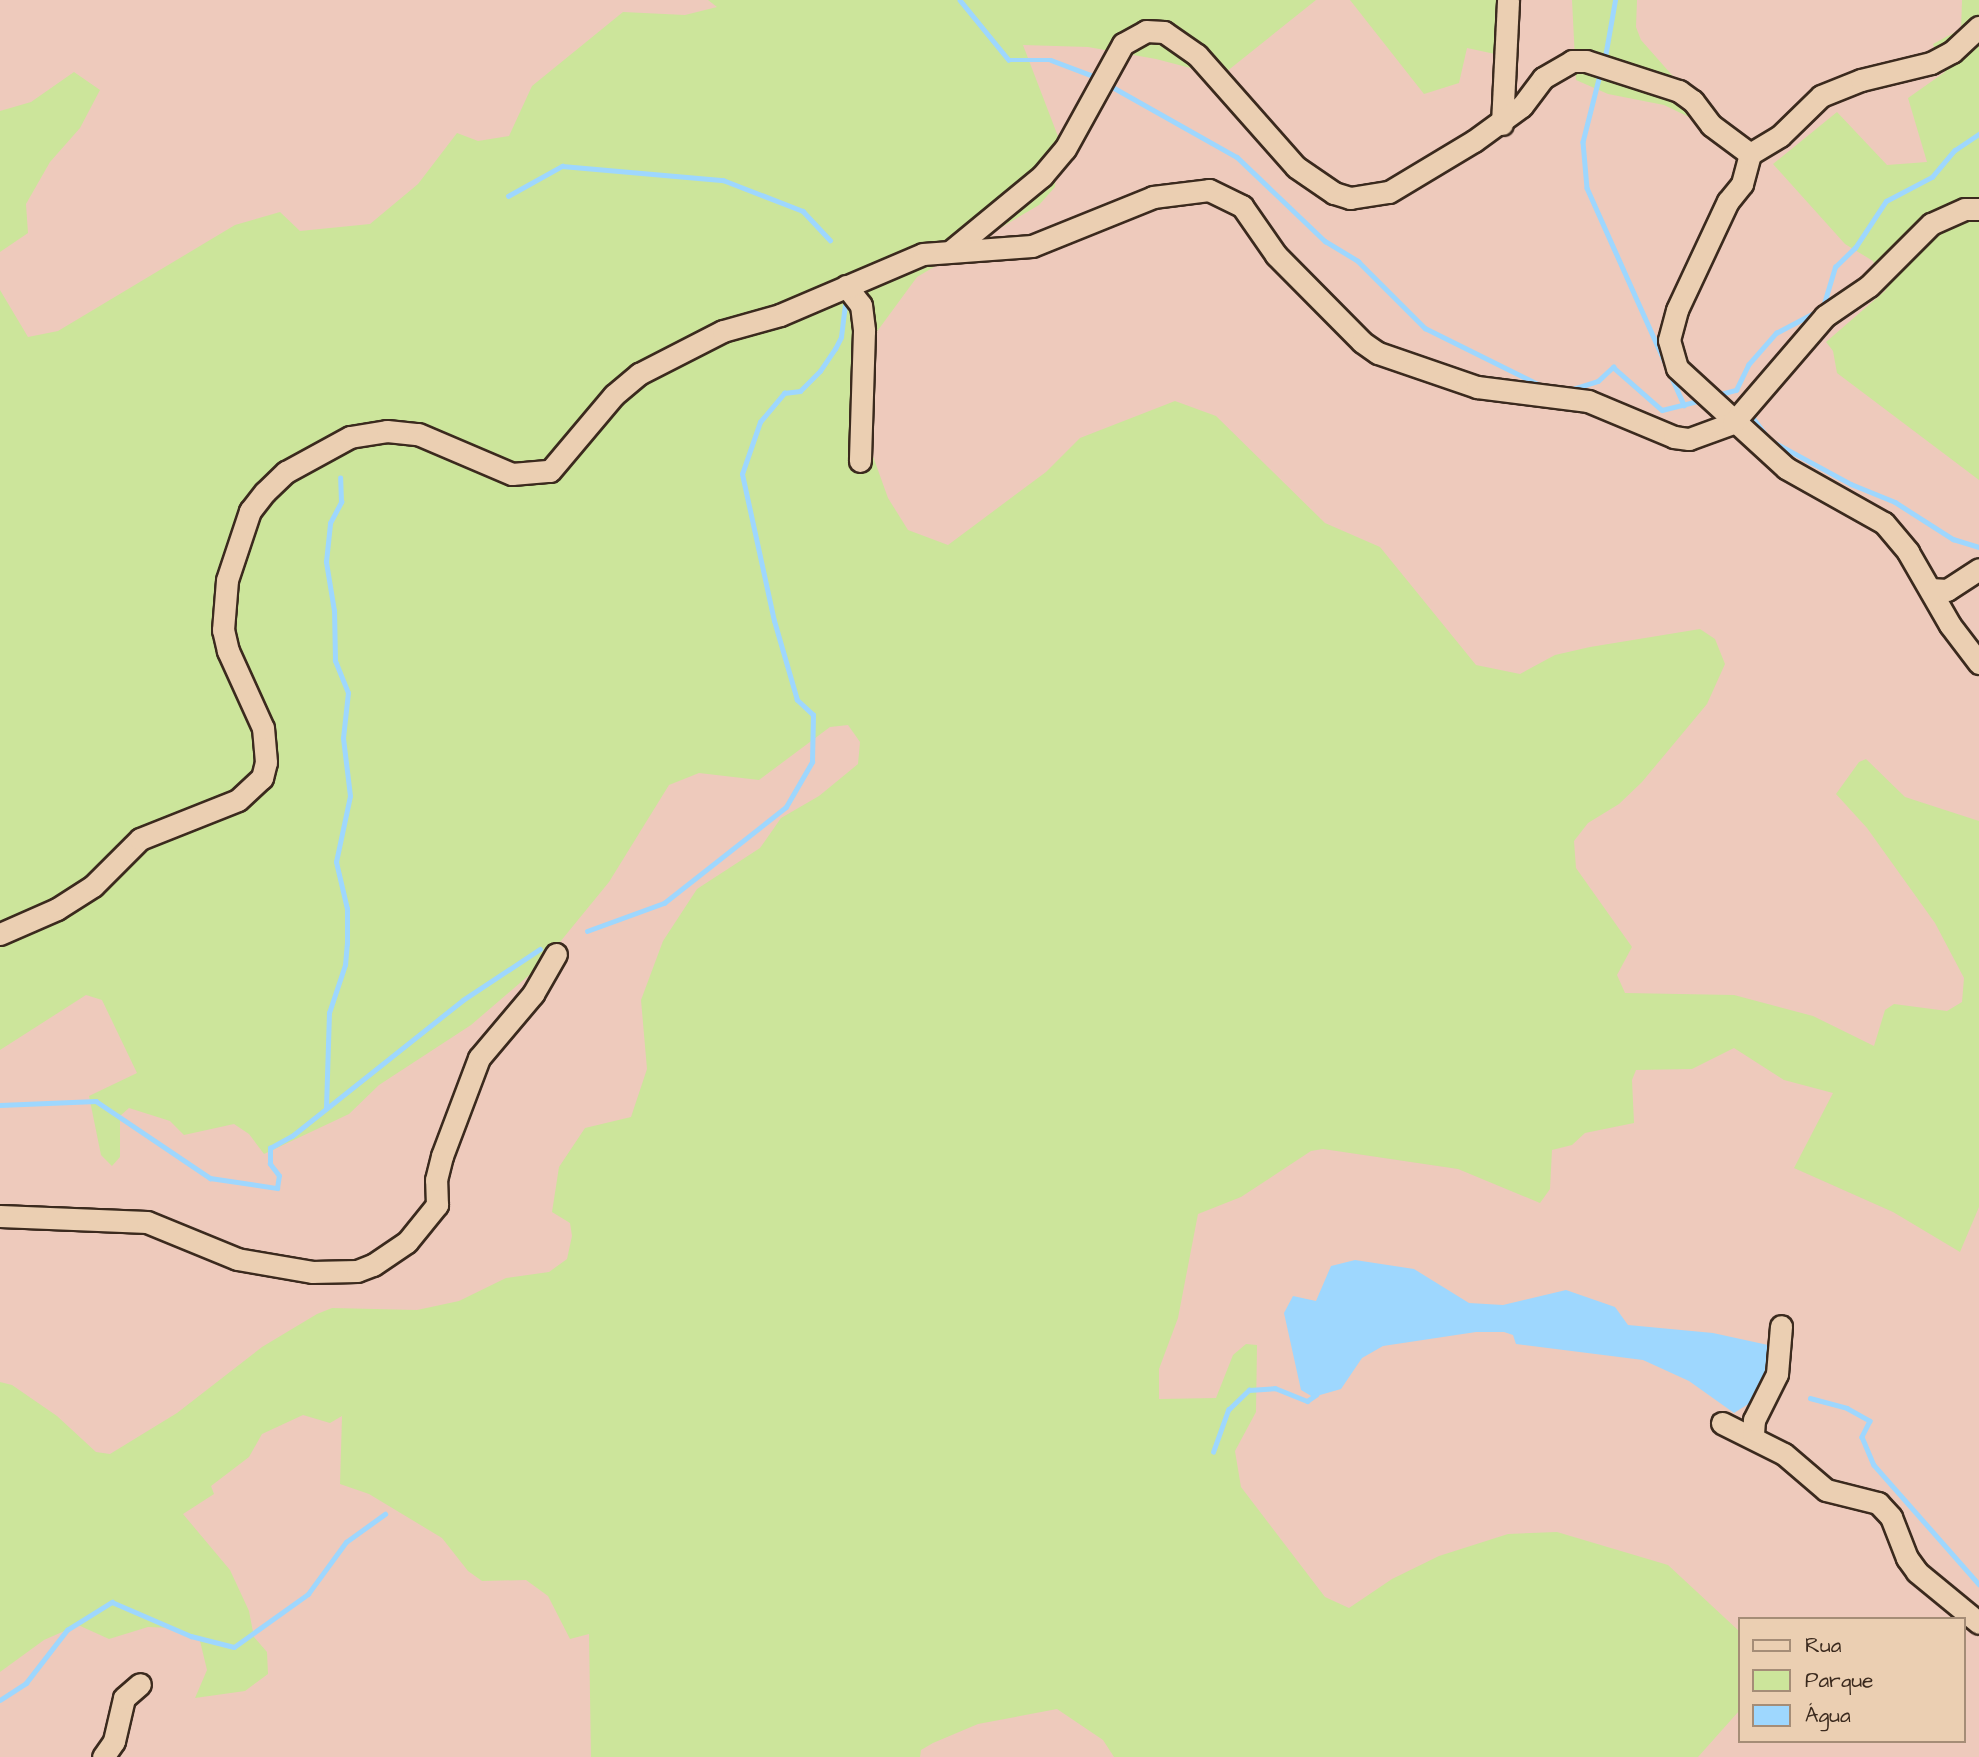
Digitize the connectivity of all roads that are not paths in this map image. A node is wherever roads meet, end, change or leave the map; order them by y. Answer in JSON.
{"nodes":[{"id":1,"x":1508,"y":0,"type":"edge"},
{"id":2,"x":1979,"y":27,"type":"edge"},
{"id":3,"x":1502,"y":124,"type":"junction"},
{"id":4,"x":1750,"y":154,"type":"junction"},
{"id":5,"x":1979,"y":209,"type":"edge"},
{"id":6,"x":952,"y":250,"type":"junction"},
{"id":7,"x":846,"y":286,"type":"junction"},
{"id":8,"x":1733,"y":423,"type":"junction"},
{"id":9,"x":860,"y":461,"type":"dead end"},
{"id":10,"x":1979,"y":569,"type":"edge"},
{"id":11,"x":1930,"y":589,"type":"junction"},
{"id":12,"x":1979,"y":663,"type":"edge"},
{"id":13,"x":0,"y":934,"type":"edge"},
{"id":14,"x":556,"y":954,"type":"dead end"},
{"id":15,"x":0,"y":1216,"type":"edge"},
{"id":16,"x":1782,"y":1326,"type":"dead end"},
{"id":17,"x":1722,"y":1423,"type":"dead end"},
{"id":18,"x":1752,"y":1434,"type":"junction"},
{"id":19,"x":1979,"y":1623,"type":"edge"},
{"id":20,"x":140,"y":1684,"type":"dead end"},
{"id":21,"x":103,"y":1757,"type":"edge"}],
"edges":[{"from":1,"to":3,"type":"street"},
{"from":2,"to":4,"type":"street"},
{"from":3,"to":4,"type":"street"},
{"from":3,"to":6,"type":"street"},
{"from":4,"to":8,"type":"street"},
{"from":5,"to":8,"type":"street"},
{"from":6,"to":7,"type":"street"},
{"from":6,"to":8,"type":"street"},
{"from":7,"to":9,"type":"street"},
{"from":7,"to":13,"type":"street"},
{"from":8,"to":11,"type":"street"},
{"from":10,"to":11,"type":"street"},
{"from":11,"to":12,"type":"street"},
{"from":14,"to":15,"type":"street"},
{"from":16,"to":18,"type":"street"},
{"from":17,"to":18,"type":"street"},
{"from":18,"to":19,"type":"street"},
{"from":20,"to":21,"type":"street"}]}
